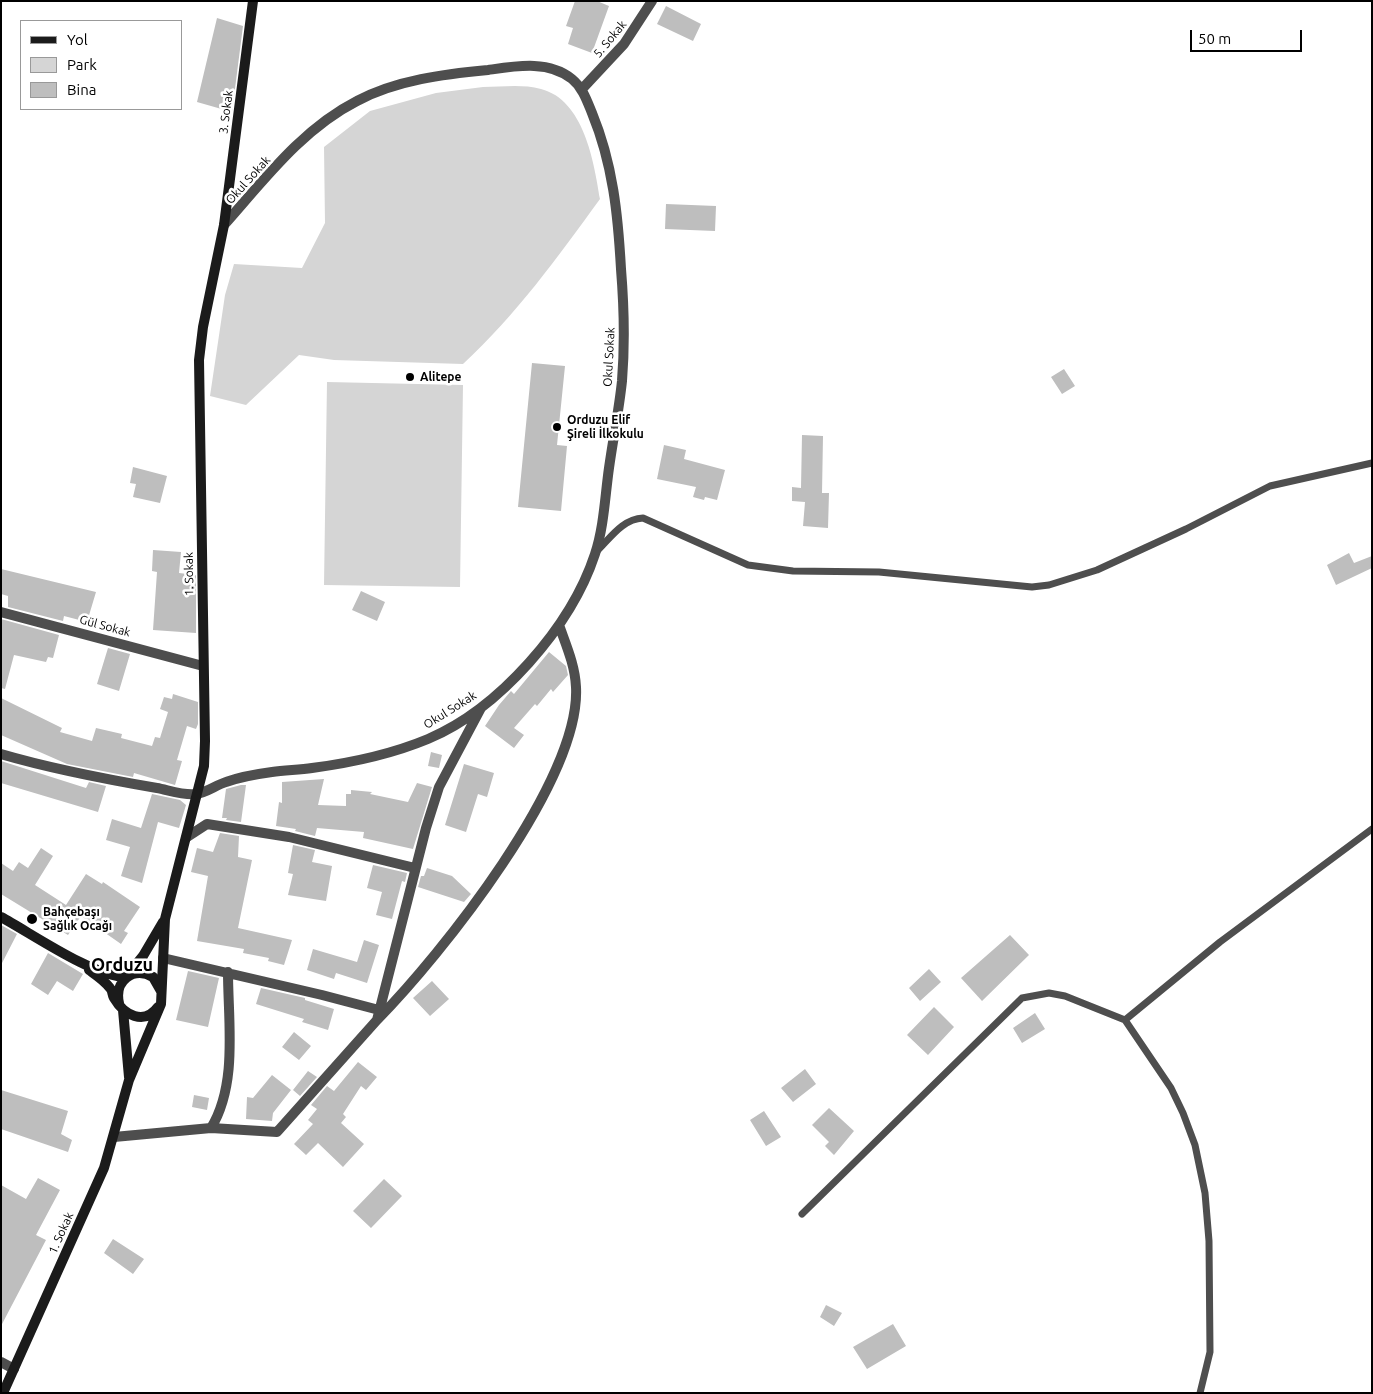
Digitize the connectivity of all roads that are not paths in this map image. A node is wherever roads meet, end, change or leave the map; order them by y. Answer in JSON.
{"nodes":[{"id":1,"x":253,"y":1,"type":"edge"},
{"id":2,"x":652,"y":1,"type":"edge"},
{"id":3,"x":582,"y":89,"type":"junction"},
{"id":4,"x":224,"y":225,"type":"junction"},
{"id":5,"x":1372,"y":463,"type":"edge"},
{"id":6,"x":595,"y":553,"type":"junction"},
{"id":7,"x":1,"y":612,"type":"edge"},
{"id":8,"x":559,"y":625,"type":"junction"},
{"id":9,"x":203,"y":666,"type":"junction"},
{"id":10,"x":481,"y":707,"type":"junction"},
{"id":11,"x":1,"y":754,"type":"edge"},
{"id":12,"x":195,"y":795,"type":"junction"},
{"id":13,"x":1372,"y":829,"type":"edge"},
{"id":14,"x":187,"y":837,"type":"junction"},
{"id":15,"x":415,"y":868,"type":"junction"},
{"id":16,"x":1,"y":917,"type":"edge"},
{"id":17,"x":165,"y":919,"type":"junction"},
{"id":18,"x":74,"y":958,"type":"junction"},
{"id":19,"x":163,"y":958,"type":"junction"},
{"id":20,"x":228,"y":972,"type":"junction"},
{"id":21,"x":126,"y":977,"type":"junction"},
{"id":22,"x":162,"y":996,"type":"junction"},
{"id":23,"x":121,"y":1007,"type":"junction"},
{"id":24,"x":378,"y":1015,"type":"junction"},
{"id":25,"x":1125,"y":1020,"type":"junction"},
{"id":26,"x":129,"y":1080,"type":"junction"},
{"id":27,"x":211,"y":1128,"type":"junction"},
{"id":28,"x":114,"y":1137,"type":"junction"},
{"id":29,"x":802,"y":1214,"type":"dead end"},
{"id":30,"x":1,"y":1362,"type":"edge"},
{"id":31,"x":14,"y":1369,"type":"junction"},
{"id":32,"x":3,"y":1393,"type":"edge"},
{"id":33,"x":1200,"y":1393,"type":"edge"}],
"edges":[{"from":1,"to":4,"type":"street","name":"3. Sokak"},
{"from":2,"to":3,"type":"street","name":"5. Sokak"},
{"from":3,"to":4,"type":"street","name":"Okul Sokak"},
{"from":3,"to":6,"type":"street","name":"Okul Sokak"},
{"from":4,"to":9,"type":"street","name":"1. Sokak"},
{"from":5,"to":6,"type":"lane"},
{"from":6,"to":8,"type":"street","name":"Okul Sokak"},
{"from":7,"to":9,"type":"street","name":"Gül Sokak"},
{"from":8,"to":10,"type":"street","name":"Okul Sokak"},
{"from":8,"to":24,"type":"street"},
{"from":9,"to":12,"type":"street","name":"1. Sokak"},
{"from":10,"to":12,"type":"street","name":"Okul Sokak"},
{"from":10,"to":15,"type":"street"},
{"from":11,"to":12,"type":"street"},
{"from":12,"to":14,"type":"street","name":"1. Sokak"},
{"from":13,"to":25,"type":"lane"},
{"from":14,"to":15,"type":"street"},
{"from":14,"to":17,"type":"street","name":"1. Sokak"},
{"from":15,"to":24,"type":"street"},
{"from":16,"to":18,"type":"street"},
{"from":17,"to":19,"type":"street"},
{"from":17,"to":21,"type":"street"},
{"from":18,"to":21,"type":"street"},
{"from":18,"to":23,"type":"street"},
{"from":19,"to":20,"type":"street"},
{"from":19,"to":22,"type":"street"},
{"from":20,"to":24,"type":"street"},
{"from":20,"to":27,"type":"street"},
{"from":21,"to":22,"type":"street"},
{"from":21,"to":23,"type":"street"},
{"from":22,"to":23,"type":"street"},
{"from":22,"to":26,"type":"street"},
{"from":23,"to":26,"type":"street"},
{"from":24,"to":27,"type":"street"},
{"from":25,"to":29,"type":"lane"},
{"from":25,"to":33,"type":"lane"},
{"from":26,"to":28,"type":"street","name":"1. Sokak"},
{"from":27,"to":28,"type":"street"},
{"from":28,"to":31,"type":"street","name":"1. Sokak"},
{"from":30,"to":31,"type":"street"},
{"from":31,"to":32,"type":"street","name":"1. Sokak"}]}
